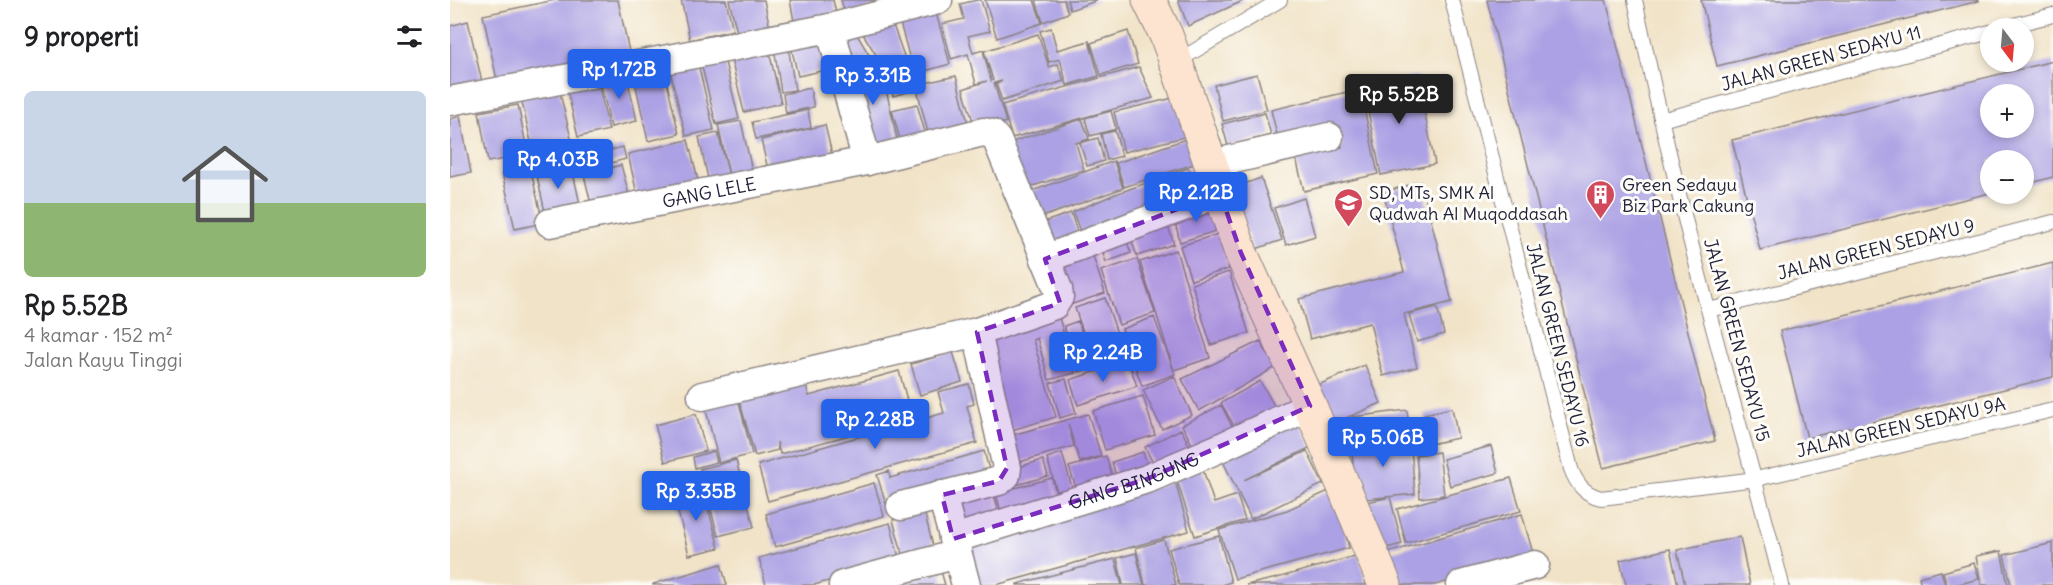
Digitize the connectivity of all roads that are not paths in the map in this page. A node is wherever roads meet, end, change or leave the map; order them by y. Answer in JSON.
{"nodes":[{"id":1,"x":938,"y":0,"type":"edge"},
{"id":2,"x":1149,"y":0,"type":"edge"},
{"id":3,"x":1280,"y":0,"type":"edge"},
{"id":4,"x":1452,"y":0,"type":"edge"},
{"id":5,"x":1635,"y":0,"type":"edge"},
{"id":6,"x":2053,"y":15,"type":"edge"},
{"id":7,"x":2034,"y":20,"type":"edge"},
{"id":8,"x":830,"y":28,"type":"junction"},
{"id":9,"x":1980,"y":35,"type":"edge"},
{"id":10,"x":1176,"y":62,"type":"junction"},
{"id":11,"x":450,"y":101,"type":"edge"},
{"id":12,"x":1661,"y":120,"type":"junction"},
{"id":13,"x":1329,"y":137,"type":"dead end"},
{"id":14,"x":867,"y":161,"type":"junction"},
{"id":15,"x":1216,"y":179,"type":"junction"},
{"id":16,"x":2053,"y":222,"type":"edge"},
{"id":17,"x":550,"y":223,"type":"dead end"},
{"id":18,"x":1045,"y":259,"type":"junction"},
{"id":19,"x":1709,"y":310,"type":"junction"},
{"id":20,"x":977,"y":332,"type":"junction"},
{"id":21,"x":702,"y":396,"type":"dead end"},
{"id":22,"x":1310,"y":406,"type":"junction"},
{"id":23,"x":2053,"y":410,"type":"edge"},
{"id":24,"x":1756,"y":478,"type":"junction"},
{"id":25,"x":942,"y":495,"type":"junction"},
{"id":26,"x":901,"y":506,"type":"dead end"},
{"id":27,"x":955,"y":547,"type":"junction"},
{"id":28,"x":1535,"y":565,"type":"dead end"},
{"id":29,"x":843,"y":585,"type":"edge"},
{"id":30,"x":966,"y":585,"type":"edge"},
{"id":31,"x":1385,"y":585,"type":"edge"},
{"id":32,"x":1461,"y":585,"type":"edge"},
{"id":33,"x":1782,"y":585,"type":"edge"}],
"edges":[{"from":1,"to":8,"type":"street"},
{"from":2,"to":10,"type":"street"},
{"from":3,"to":10,"type":"lane"},
{"from":4,"to":24,"type":"lane","name":"JALAN GREEN SEDAYU 16"},
{"from":5,"to":12,"type":"lane","name":"JALAN GREEN SEDAYU 15"},
{"from":6,"to":7,"type":"lane"},
{"from":8,"to":11,"type":"street"},
{"from":8,"to":14,"type":"street"},
{"from":9,"to":12,"type":"lane","name":"JALAN GREEN SEDAYU 11"},
{"from":10,"to":15,"type":"street"},
{"from":12,"to":19,"type":"lane","name":"JALAN GREEN SEDAYU 15"},
{"from":13,"to":15,"type":"street"},
{"from":14,"to":17,"type":"street","name":"GANG LELE"},
{"from":14,"to":18,"type":"street","name":"GANG LELE"},
{"from":15,"to":18,"type":"street"},
{"from":15,"to":22,"type":"street"},
{"from":16,"to":19,"type":"lane","name":"JALAN GREEN SEDAYU 9"},
{"from":18,"to":20,"type":"street"},
{"from":19,"to":24,"type":"lane","name":"JALAN GREEN SEDAYU 15"},
{"from":20,"to":21,"type":"street"},
{"from":20,"to":25,"type":"street"},
{"from":22,"to":27,"type":"street","name":"GANG BINGUNG"},
{"from":22,"to":31,"type":"street"},
{"from":23,"to":24,"type":"lane","name":"JALAN GREEN SEDAYU 9A"},
{"from":24,"to":33,"type":"lane","name":"JALAN GREEN SEDAYU 15"},
{"from":25,"to":26,"type":"street"},
{"from":25,"to":27,"type":"street"},
{"from":27,"to":29,"type":"street","name":"GANG BINGUNG"},
{"from":27,"to":30,"type":"street"},
{"from":28,"to":32,"type":"street"}]}
